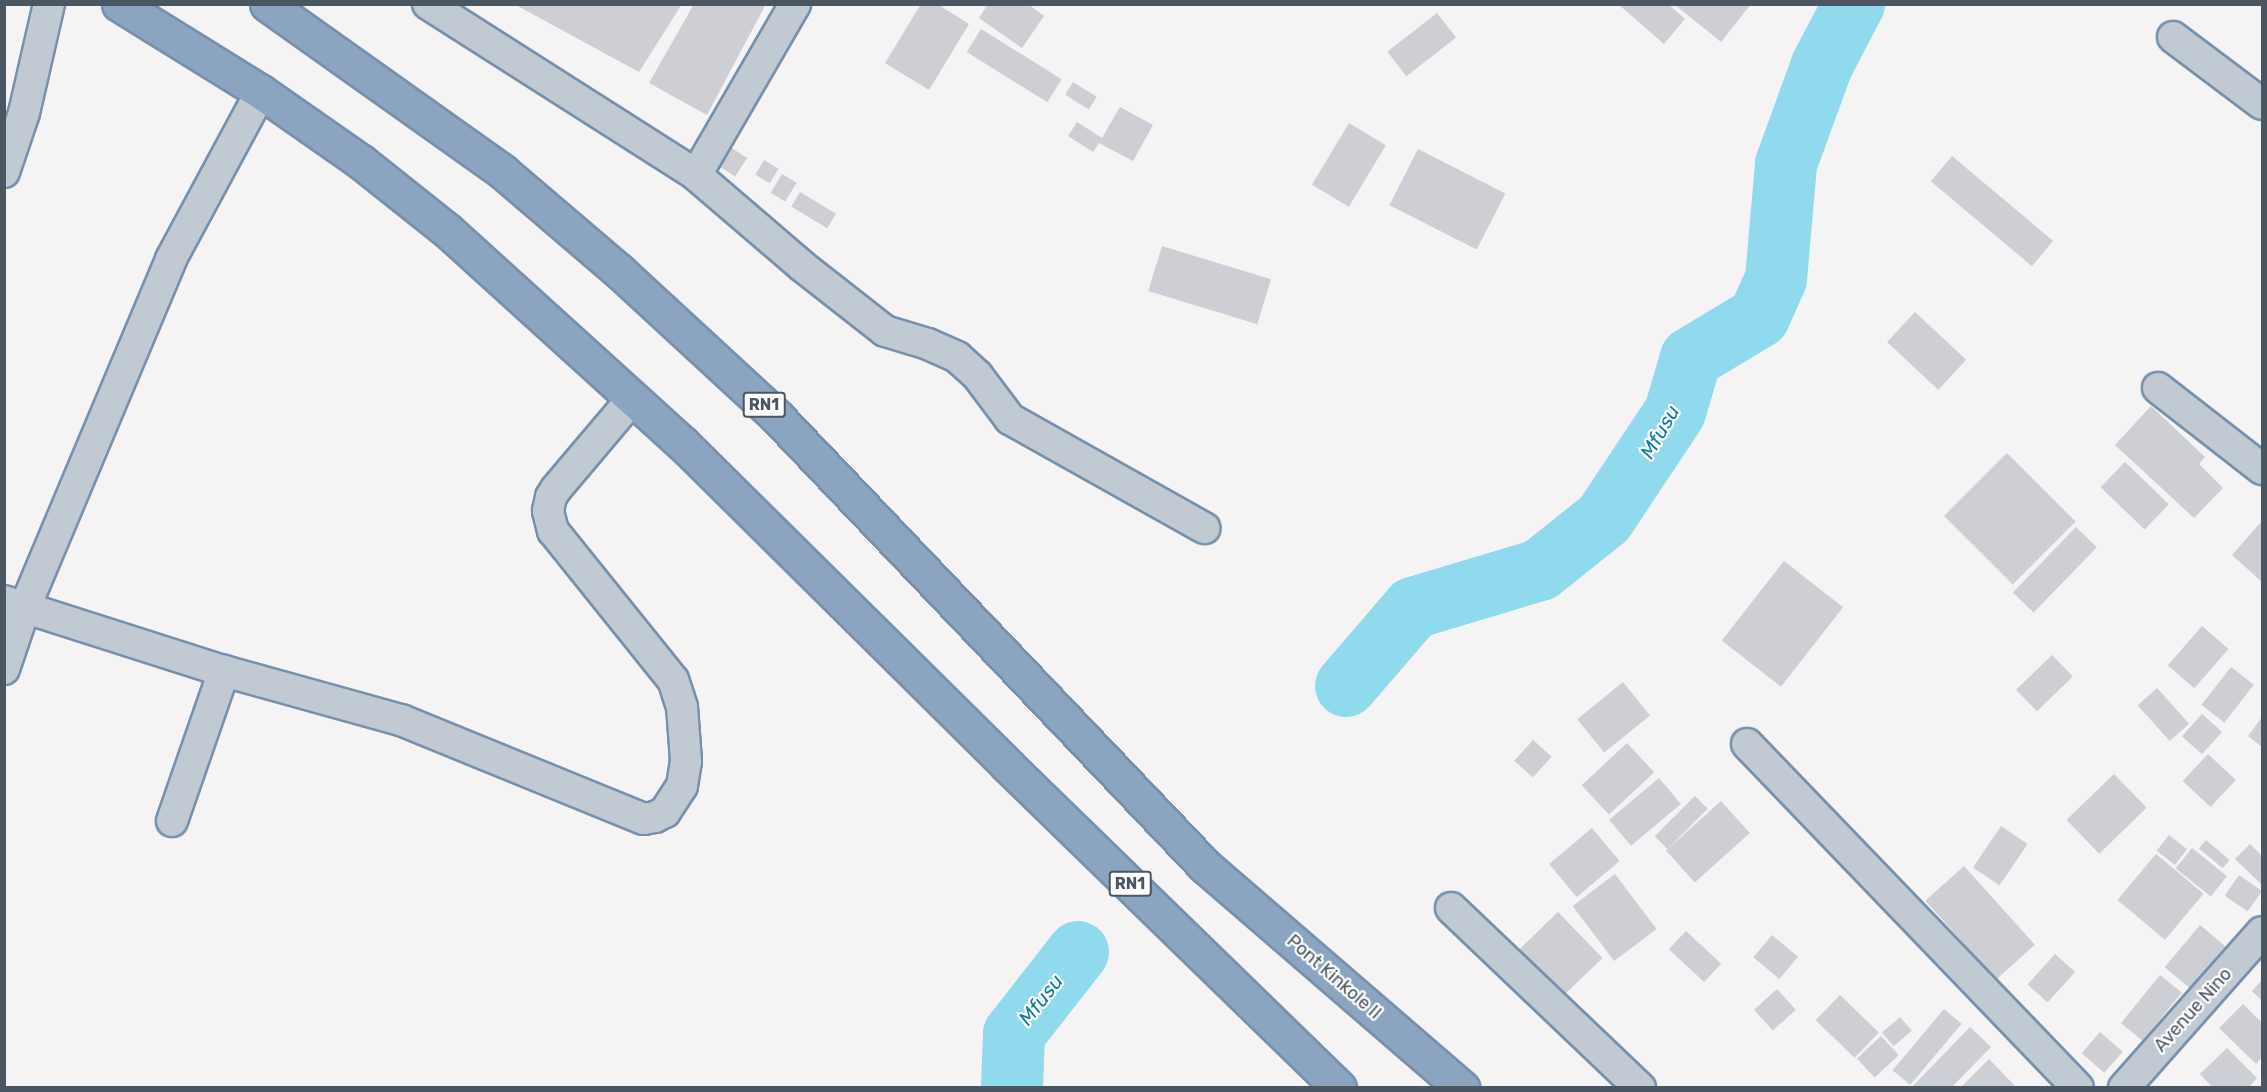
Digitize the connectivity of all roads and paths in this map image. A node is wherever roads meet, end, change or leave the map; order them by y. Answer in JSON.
{"nodes":[{"id":1,"x":49,"y":4,"type":"edge"},
{"id":2,"x":119,"y":4,"type":"edge"},
{"id":3,"x":267,"y":4,"type":"edge"},
{"id":4,"x":428,"y":4,"type":"edge"},
{"id":5,"x":795,"y":4,"type":"edge"},
{"id":6,"x":2173,"y":38,"type":"dead end"},
{"id":7,"x":261,"y":92,"type":"junction"},
{"id":8,"x":2262,"y":104,"type":"edge"},
{"id":9,"x":14,"y":111,"type":"edge"},
{"id":10,"x":4,"y":172,"type":"edge"},
{"id":11,"x":696,"y":175,"type":"junction"},
{"id":12,"x":2158,"y":388,"type":"dead end"},
{"id":13,"x":633,"y":398,"type":"junction"},
{"id":14,"x":2262,"y":469,"type":"edge"},
{"id":15,"x":1204,"y":528,"type":"dead end"},
{"id":16,"x":15,"y":604,"type":"edge"},
{"id":17,"x":4,"y":669,"type":"edge"},
{"id":18,"x":224,"y":671,"type":"junction"},
{"id":19,"x":1747,"y":744,"type":"dead end"},
{"id":20,"x":172,"y":821,"type":"dead end"},
{"id":21,"x":1451,"y":908,"type":"dead end"},
{"id":22,"x":2262,"y":932,"type":"edge"},
{"id":23,"x":1339,"y":1088,"type":"edge"},
{"id":24,"x":1462,"y":1088,"type":"edge"},
{"id":25,"x":1640,"y":1088,"type":"edge"},
{"id":26,"x":2078,"y":1088,"type":"edge"},
{"id":27,"x":2124,"y":1088,"type":"edge"}],
"edges":[{"from":1,"to":9,"type":"street"},
{"from":2,"to":7,"type":"highway","number":"RN1"},
{"from":3,"to":24,"type":"highway","name":"Pont Kinkole II","number":"RN1"},
{"from":4,"to":11,"type":"street"},
{"from":5,"to":11,"type":"street"},
{"from":6,"to":8,"type":"street"},
{"from":7,"to":13,"type":"highway","number":"RN1"},
{"from":7,"to":16,"type":"street"},
{"from":9,"to":10,"type":"street"},
{"from":11,"to":15,"type":"street"},
{"from":12,"to":14,"type":"street"},
{"from":13,"to":18,"type":"street"},
{"from":13,"to":23,"type":"highway","number":"RN1"},
{"from":16,"to":17,"type":"street"},
{"from":16,"to":18,"type":"street"},
{"from":18,"to":20,"type":"street"},
{"from":19,"to":26,"type":"street"},
{"from":21,"to":25,"type":"street"},
{"from":22,"to":27,"type":"street","name":"Avenue Nino"}]}
